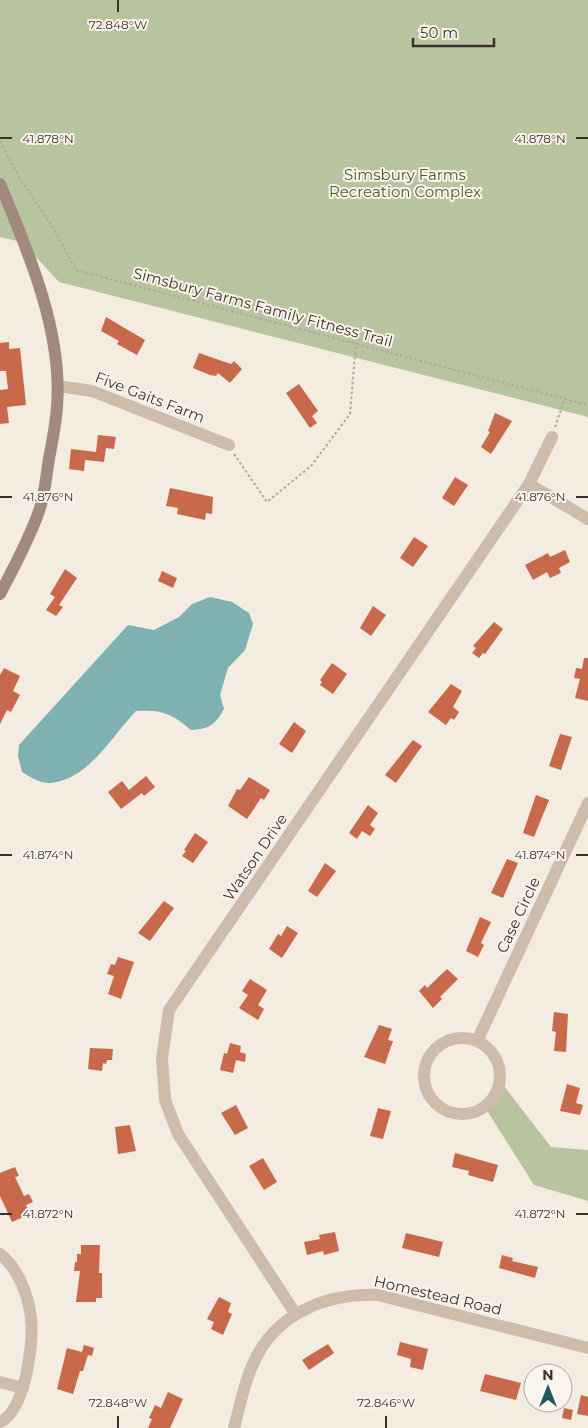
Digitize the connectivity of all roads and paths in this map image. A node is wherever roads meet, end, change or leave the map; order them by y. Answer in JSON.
{"nodes":[{"id":1,"x":0,"y":141,"type":"edge"},
{"id":2,"x":0,"y":184,"type":"edge"},
{"id":3,"x":356,"y":343,"type":"junction"},
{"id":4,"x":58,"y":386,"type":"junction"},
{"id":5,"x":565,"y":398,"type":"junction"},
{"id":6,"x":588,"y":405,"type":"edge"},
{"id":7,"x":552,"y":437,"type":"joint"},
{"id":8,"x":229,"y":446,"type":"joint"},
{"id":9,"x":529,"y":484,"type":"junction"},
{"id":10,"x":588,"y":519,"type":"edge"},
{"id":11,"x":0,"y":594,"type":"edge"},
{"id":12,"x":588,"y":803,"type":"edge"},
{"id":13,"x":476,"y":1041,"type":"junction"},
{"id":14,"x":0,"y":1254,"type":"edge"},
{"id":15,"x":295,"y":1313,"type":"junction"},
{"id":16,"x":588,"y":1348,"type":"edge"},
{"id":17,"x":0,"y":1382,"type":"edge"},
{"id":18,"x":22,"y":1388,"type":"junction"},
{"id":19,"x":0,"y":1422,"type":"edge"},
{"id":20,"x":234,"y":1428,"type":"edge"}],
"edges":[{"from":1,"to":3,"type":"path","name":"Simsbury Farms Family Fitness Trail"},
{"from":2,"to":4,"type":"street"},
{"from":3,"to":5,"type":"path","name":"Simsbury Farms Family Fitness Trail"},
{"from":3,"to":8,"type":"path"},
{"from":4,"to":8,"type":"street","name":"Five Gaits Farm"},
{"from":4,"to":11,"type":"street"},
{"from":5,"to":6,"type":"path","name":"Simsbury Farms Family Fitness Trail"},
{"from":5,"to":7,"type":"path"},
{"from":7,"to":9,"type":"street","name":"Watson Drive"},
{"from":9,"to":10,"type":"street"},
{"from":9,"to":15,"type":"street","name":"Watson Drive"},
{"from":12,"to":13,"type":"street","name":"Case Circle"},
{"from":13,"to":13,"type":"street"},
{"from":14,"to":18,"type":"street"},
{"from":15,"to":16,"type":"street","name":"Homestead Road"},
{"from":15,"to":20,"type":"street","name":"Homestead Road"},
{"from":17,"to":18,"type":"street"},
{"from":18,"to":19,"type":"street"}]}
